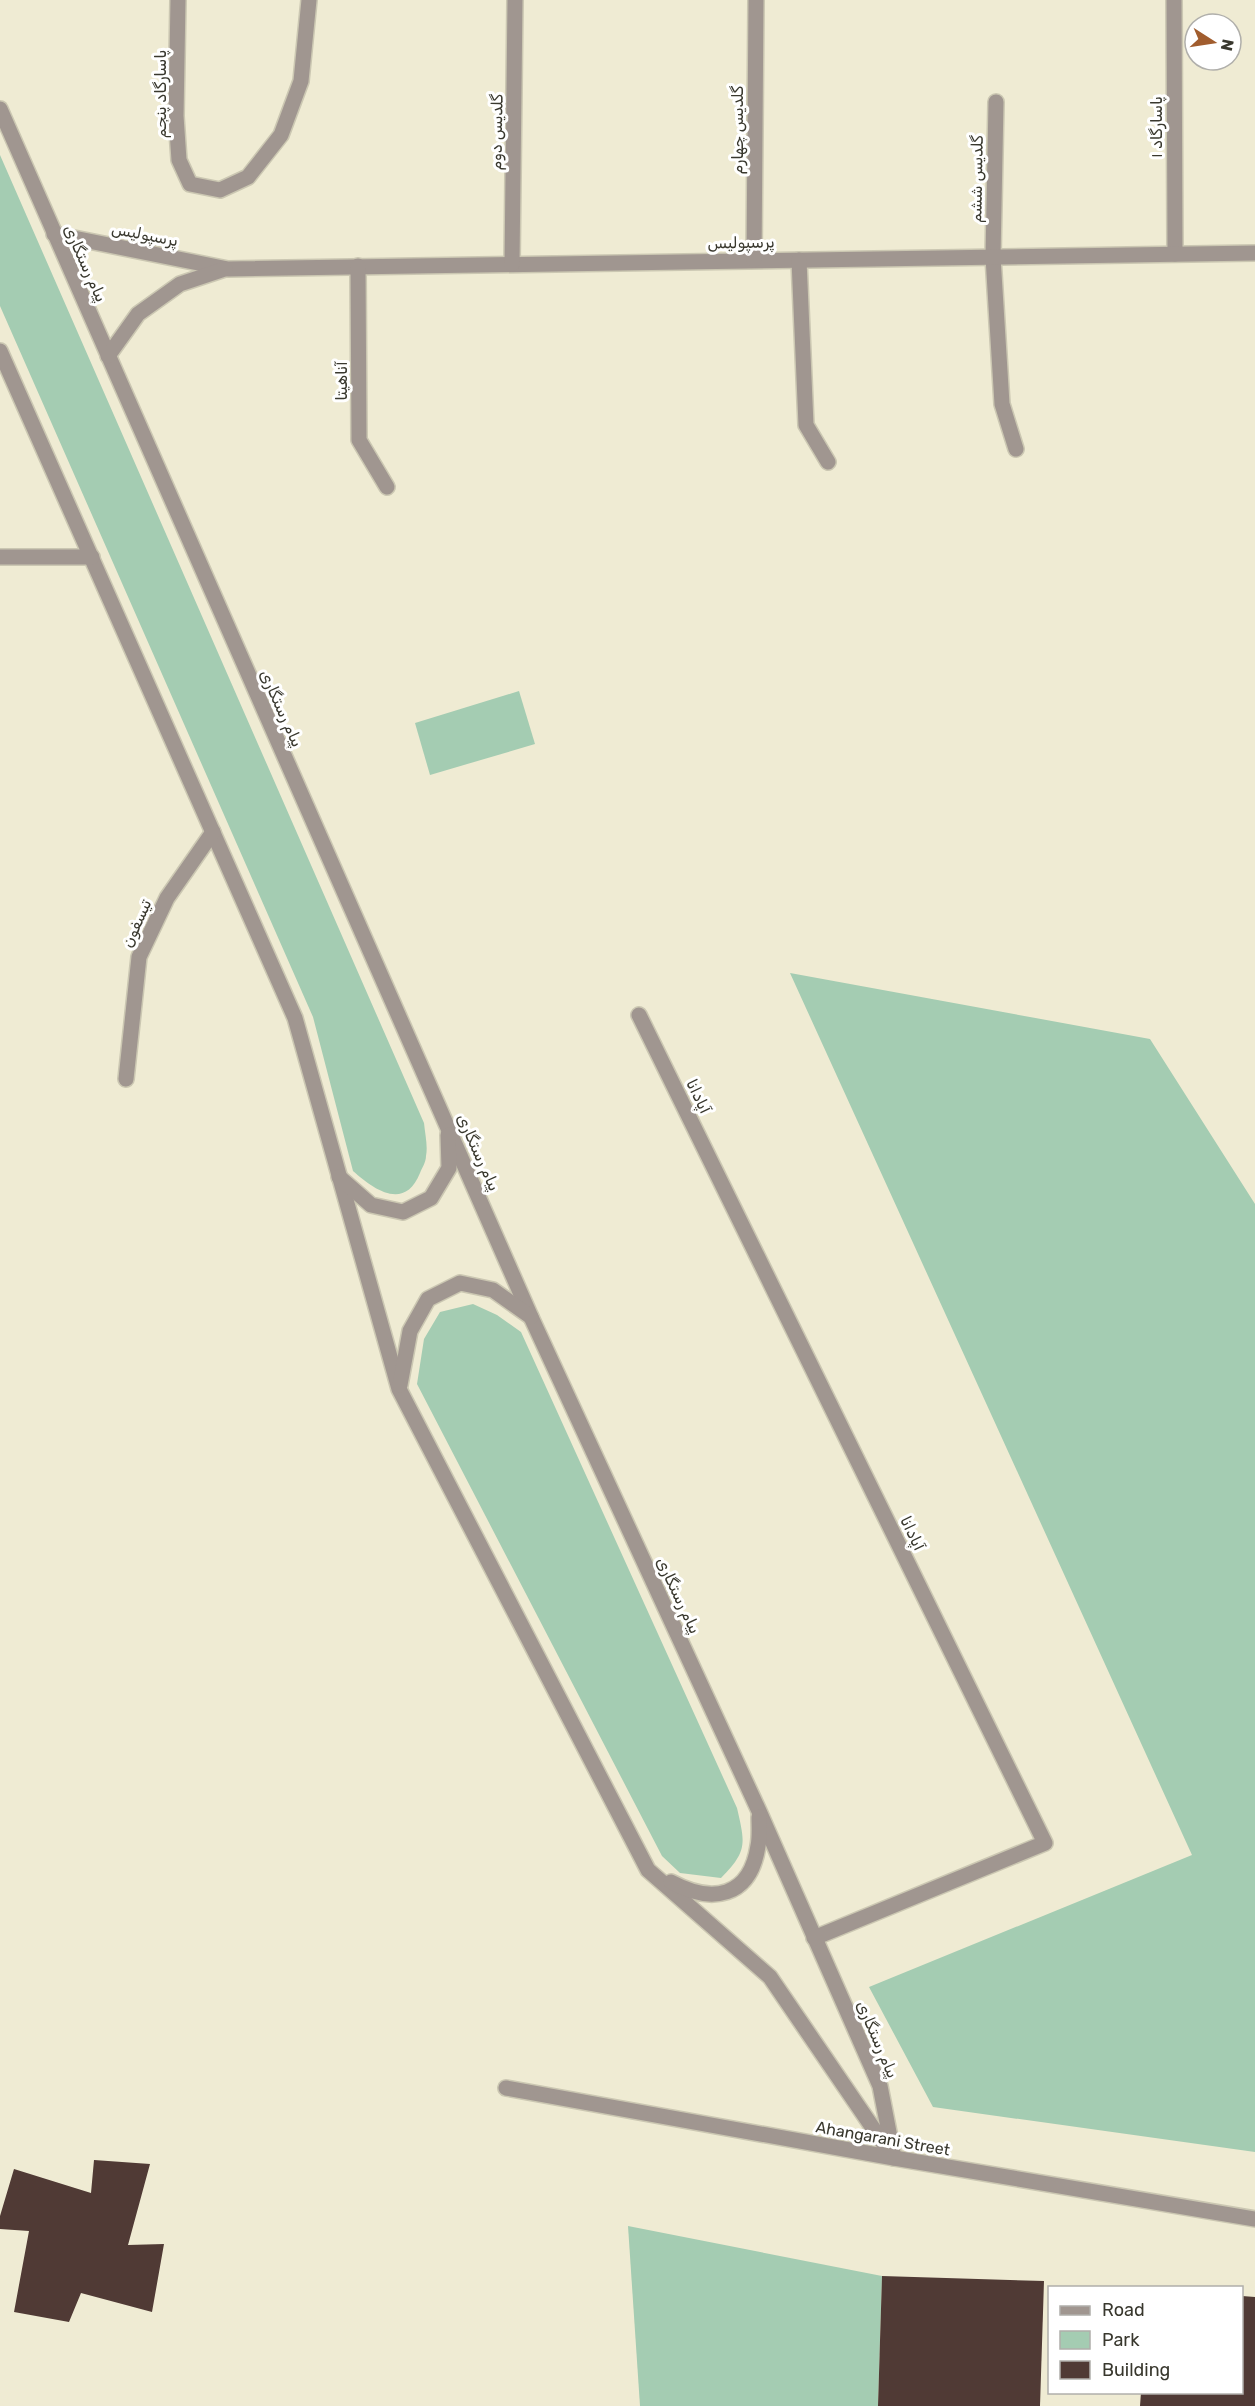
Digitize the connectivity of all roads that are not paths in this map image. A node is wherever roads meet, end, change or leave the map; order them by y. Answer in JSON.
{"nodes":[{"id":1,"x":178,"y":0,"type":"edge"},
{"id":2,"x":309,"y":0,"type":"edge"},
{"id":3,"x":515,"y":0,"type":"edge"},
{"id":4,"x":756,"y":0,"type":"edge"},
{"id":5,"x":1174,"y":0,"type":"edge"},
{"id":6,"x":996,"y":102,"type":"dead end"},
{"id":7,"x":0,"y":110,"type":"edge"},
{"id":8,"x":54,"y":234,"type":"junction"},
{"id":9,"x":1255,"y":253,"type":"edge"},
{"id":10,"x":1175,"y":254,"type":"junction"},
{"id":11,"x":993,"y":257,"type":"junction"},
{"id":12,"x":754,"y":260,"type":"junction"},
{"id":13,"x":798,"y":260,"type":"junction"},
{"id":14,"x":512,"y":264,"type":"junction"},
{"id":15,"x":358,"y":266,"type":"junction"},
{"id":16,"x":228,"y":268,"type":"junction"},
{"id":17,"x":0,"y":351,"type":"edge"},
{"id":18,"x":108,"y":356,"type":"junction"},
{"id":19,"x":1016,"y":449,"type":"dead end"},
{"id":20,"x":828,"y":462,"type":"dead end"},
{"id":21,"x":387,"y":487,"type":"dead end"},
{"id":22,"x":0,"y":557,"type":"edge"},
{"id":23,"x":92,"y":557,"type":"junction"},
{"id":24,"x":213,"y":832,"type":"junction"},
{"id":25,"x":639,"y":1015,"type":"dead end"},
{"id":26,"x":126,"y":1079,"type":"dead end"},
{"id":27,"x":448,"y":1128,"type":"junction"},
{"id":28,"x":339,"y":1177,"type":"junction"},
{"id":29,"x":531,"y":1317,"type":"junction"},
{"id":30,"x":399,"y":1389,"type":"junction"},
{"id":31,"x":759,"y":1811,"type":"junction"},
{"id":32,"x":648,"y":1870,"type":"junction"},
{"id":33,"x":814,"y":1938,"type":"junction"},
{"id":34,"x":506,"y":2088,"type":"dead end"},
{"id":35,"x":894,"y":2158,"type":"junction"},
{"id":36,"x":1255,"y":2219,"type":"edge"}],
"edges":[{"from":1,"to":2,"type":"street","name":"پاسارگاد پنجم"},
{"from":3,"to":14,"type":"street","name":"گلدیس دوم"},
{"from":4,"to":12,"type":"street","name":"گلدیس چهارم"},
{"from":5,"to":10,"type":"street","name":"پاسارگاد ۱"},
{"from":6,"to":11,"type":"street","name":"گلدیس ششم"},
{"from":7,"to":8,"type":"street","name":"پیام رستگاری"},
{"from":8,"to":16,"type":"street","name":"پرسپولیس"},
{"from":8,"to":18,"type":"street","name":"پیام رستگاری"},
{"from":9,"to":10,"type":"street","name":"پرسپولیس"},
{"from":10,"to":11,"type":"street","name":"پرسپولیس"},
{"from":11,"to":13,"type":"street","name":"پرسپولیس"},
{"from":11,"to":19,"type":"street","name":"گلدیس ششم"},
{"from":12,"to":13,"type":"street","name":"پرسپولیس"},
{"from":12,"to":14,"type":"street","name":"پرسپولیس"},
{"from":13,"to":20,"type":"street"},
{"from":14,"to":15,"type":"street","name":"پرسپولیس"},
{"from":15,"to":16,"type":"street","name":"پرسپولیس"},
{"from":15,"to":21,"type":"street","name":"آناهیتا"},
{"from":16,"to":18,"type":"street","name":"پرسپولیس"},
{"from":17,"to":23,"type":"street"},
{"from":18,"to":27,"type":"street","name":"پیام رستگاری"},
{"from":22,"to":23,"type":"street"},
{"from":23,"to":24,"type":"street"},
{"from":24,"to":26,"type":"street","name":"تیسفون"},
{"from":24,"to":28,"type":"street"},
{"from":25,"to":33,"type":"street","name":"آپادانا"},
{"from":27,"to":28,"type":"street"},
{"from":27,"to":29,"type":"street","name":"پیام رستگاری"},
{"from":28,"to":30,"type":"street"},
{"from":29,"to":30,"type":"street"},
{"from":29,"to":31,"type":"street","name":"پیام رستگاری"},
{"from":30,"to":32,"type":"street"},
{"from":31,"to":32,"type":"street"},
{"from":31,"to":33,"type":"street","name":"پیام رستگاری"},
{"from":32,"to":35,"type":"street"},
{"from":33,"to":35,"type":"street","name":"پیام رستگاری"},
{"from":34,"to":35,"type":"street","name":"Ahangarani Street"},
{"from":35,"to":36,"type":"street","name":"Ahangarani Street"}]}
